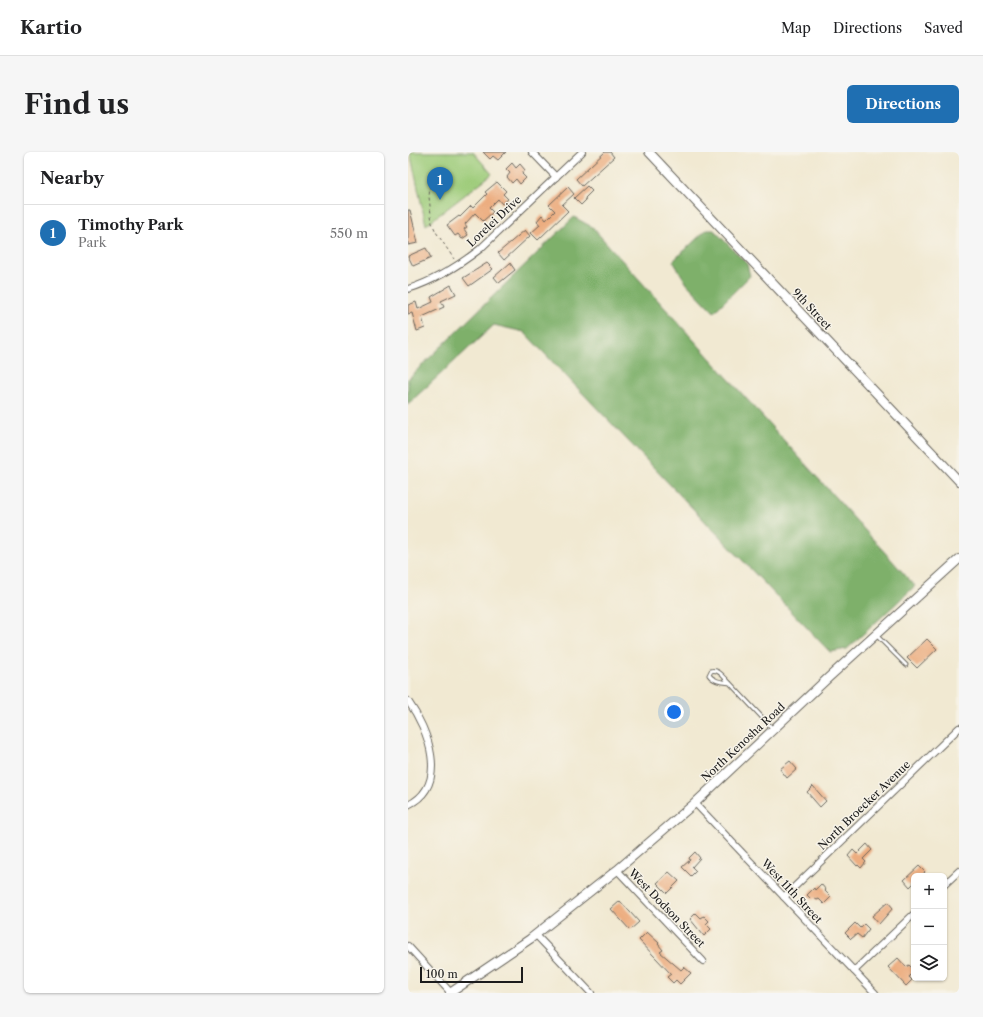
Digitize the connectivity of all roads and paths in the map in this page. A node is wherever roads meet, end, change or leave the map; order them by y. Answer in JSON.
{"nodes":[{"id":1,"x":532,"y":152,"type":"edge"},
{"id":2,"x":582,"y":152,"type":"edge"},
{"id":3,"x":649,"y":152,"type":"edge"},
{"id":4,"x":440,"y":170,"type":"dead end"},
{"id":5,"x":556,"y":177,"type":"junction"},
{"id":6,"x":457,"y":265,"type":"junction"},
{"id":7,"x":408,"y":290,"type":"edge"},
{"id":8,"x":959,"y":481,"type":"edge"},
{"id":9,"x":959,"y":559,"type":"edge"},
{"id":10,"x":876,"y":635,"type":"junction"},
{"id":11,"x":906,"y":665,"type":"dead end"},
{"id":12,"x":730,"y":683,"type":"junction"},
{"id":13,"x":408,"y":701,"type":"edge"},
{"id":14,"x":959,"y":728,"type":"edge"},
{"id":15,"x":773,"y":729,"type":"junction"},
{"id":16,"x":695,"y":802,"type":"junction"},
{"id":17,"x":408,"y":805,"type":"edge"},
{"id":18,"x":617,"y":870,"type":"junction"},
{"id":19,"x":959,"y":871,"type":"edge"},
{"id":20,"x":947,"y":882,"type":"edge"},
{"id":21,"x":784,"y":897,"type":"junction"},
{"id":22,"x":911,"y":917,"type":"edge"},
{"id":23,"x":536,"y":935,"type":"junction"},
{"id":24,"x":408,"y":946,"type":"edge"},
{"id":25,"x":703,"y":960,"type":"dead end"},
{"id":26,"x":854,"y":971,"type":"junction"},
{"id":27,"x":450,"y":993,"type":"edge"},
{"id":28,"x":591,"y":993,"type":"edge"},
{"id":29,"x":875,"y":993,"type":"edge"}],
"edges":[{"from":1,"to":5,"type":"street"},
{"from":2,"to":5,"type":"street","name":"Lorelei Drive"},
{"from":3,"to":8,"type":"street","name":"9th Street"},
{"from":4,"to":6,"type":"path"},
{"from":5,"to":6,"type":"street","name":"Lorelei Drive"},
{"from":6,"to":7,"type":"street","name":"Lorelei Drive"},
{"from":9,"to":10,"type":"street","name":"North Kenosha Road"},
{"from":10,"to":11,"type":"lane"},
{"from":10,"to":15,"type":"street","name":"North Kenosha Road"},
{"from":12,"to":12,"type":"lane"},
{"from":12,"to":15,"type":"lane"},
{"from":13,"to":17,"type":"street"},
{"from":14,"to":21,"type":"street","name":"North Broecker Avenue"},
{"from":15,"to":16,"type":"street","name":"North Kenosha Road"},
{"from":16,"to":18,"type":"street","name":"North Kenosha Road"},
{"from":16,"to":21,"type":"street","name":"West 11th Street"},
{"from":18,"to":23,"type":"street","name":"North Kenosha Road"},
{"from":18,"to":25,"type":"street","name":"West Dodson Street"},
{"from":19,"to":20,"type":"street"},
{"from":21,"to":26,"type":"street","name":"West 11th Street"},
{"from":22,"to":26,"type":"street"},
{"from":23,"to":27,"type":"street","name":"North Kenosha Road"},
{"from":23,"to":28,"type":"street"},
{"from":24,"to":27,"type":"street"},
{"from":26,"to":29,"type":"street","name":"West 11th Street"}]}
